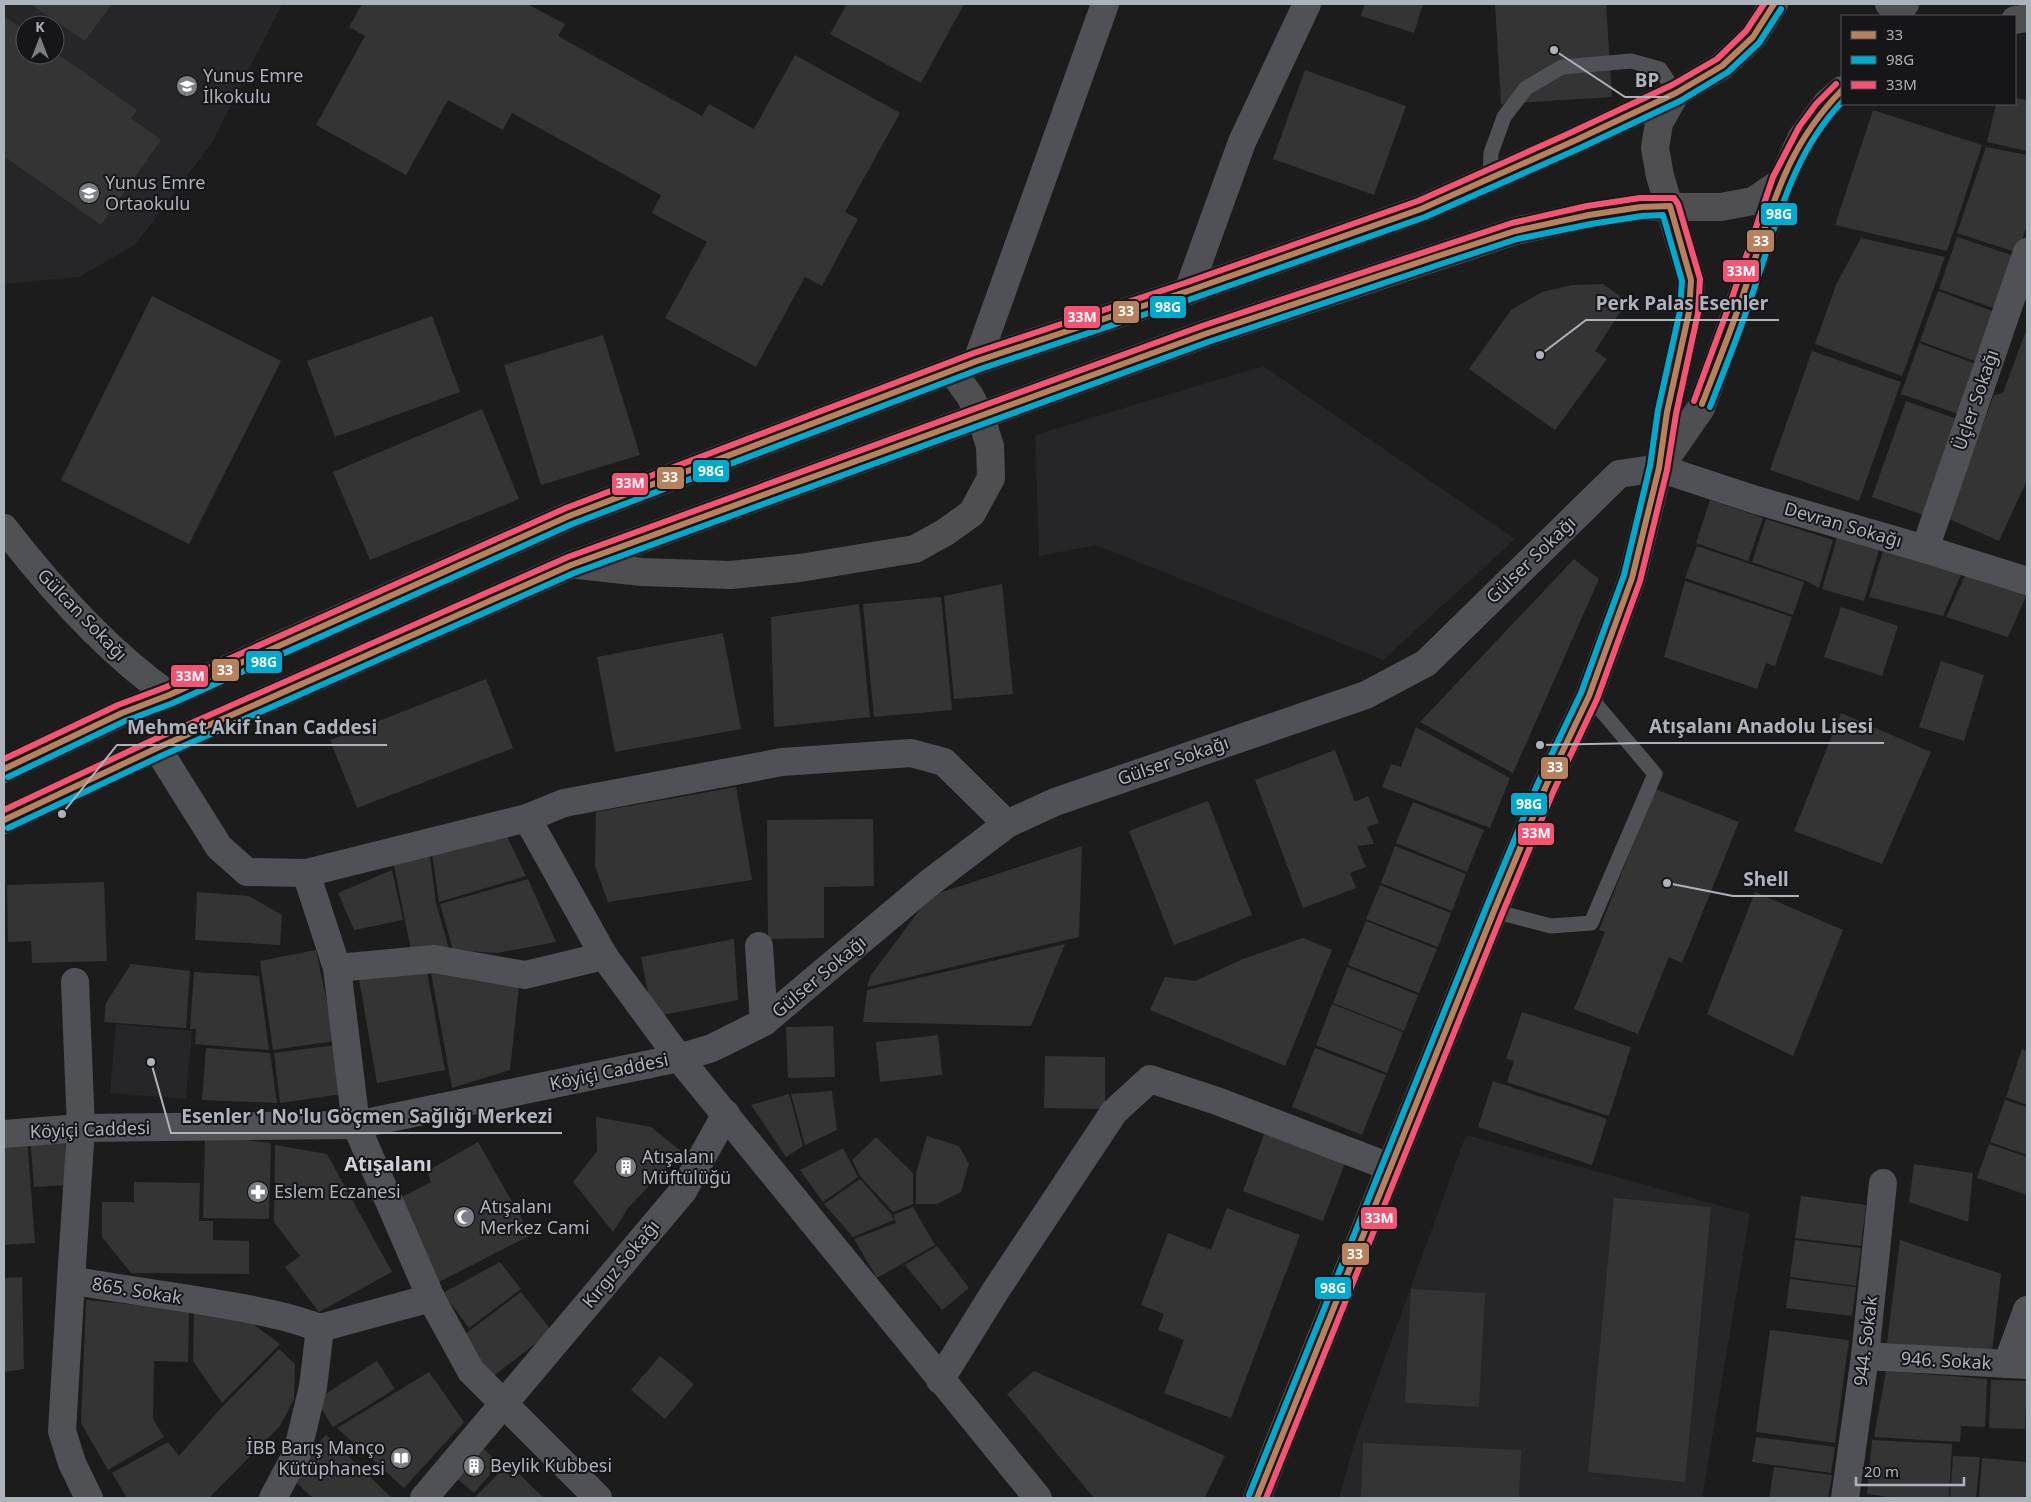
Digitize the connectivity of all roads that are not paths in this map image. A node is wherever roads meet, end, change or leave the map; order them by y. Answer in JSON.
{"nodes":[{"id":1,"x":1105,"y":4,"type":"edge"},
{"id":2,"x":1307,"y":4,"type":"edge"},
{"id":3,"x":1774,"y":4,"type":"edge"},
{"id":4,"x":1889,"y":4,"type":"edge"},
{"id":5,"x":1905,"y":4,"type":"edge"},
{"id":6,"x":1841,"y":91,"type":"edge"},
{"id":7,"x":1676,"y":93,"type":"junction"},
{"id":8,"x":1490,"y":178,"type":"junction"},
{"id":9,"x":1781,"y":182,"type":"junction"},
{"id":10,"x":1670,"y":206,"type":"junction"},
{"id":11,"x":2027,"y":252,"type":"edge"},
{"id":12,"x":1188,"y":290,"type":"junction"},
{"id":13,"x":965,"y":366,"type":"junction"},
{"id":14,"x":980,"y":415,"type":"junction"},
{"id":15,"x":1659,"y":468,"type":"junction"},
{"id":16,"x":4,"y":528,"type":"edge"},
{"id":17,"x":1925,"y":548,"type":"junction"},
{"id":18,"x":571,"y":565,"type":"junction"},
{"id":19,"x":2027,"y":581,"type":"edge"},
{"id":20,"x":169,"y":695,"type":"junction"},
{"id":21,"x":1589,"y":696,"type":"junction"},
{"id":22,"x":157,"y":748,"type":"junction"},
{"id":23,"x":4,"y":769,"type":"edge"},
{"id":24,"x":527,"y":818,"type":"junction"},
{"id":25,"x":4,"y":820,"type":"edge"},
{"id":26,"x":1007,"y":824,"type":"junction"},
{"id":27,"x":306,"y":873,"type":"junction"},
{"id":28,"x":1494,"y":910,"type":"junction"},
{"id":29,"x":758,"y":946,"type":"dead end"},
{"id":30,"x":604,"y":956,"type":"junction"},
{"id":31,"x":337,"y":968,"type":"junction"},
{"id":32,"x":75,"y":982,"type":"dead end"},
{"id":33,"x":764,"y":1022,"type":"junction"},
{"id":34,"x":679,"y":1058,"type":"junction"},
{"id":35,"x":726,"y":1114,"type":"junction"},
{"id":36,"x":356,"y":1125,"type":"junction"},
{"id":37,"x":81,"y":1128,"type":"junction"},
{"id":38,"x":4,"y":1134,"type":"edge"},
{"id":39,"x":1390,"y":1167,"type":"junction"},
{"id":40,"x":1883,"y":1183,"type":"dead end"},
{"id":41,"x":71,"y":1280,"type":"junction"},
{"id":42,"x":431,"y":1298,"type":"junction"},
{"id":43,"x":2027,"y":1310,"type":"edge"},
{"id":44,"x":320,"y":1328,"type":"junction"},
{"id":45,"x":1865,"y":1356,"type":"junction"},
{"id":46,"x":2017,"y":1364,"type":"edge"},
{"id":47,"x":940,"y":1380,"type":"junction"},
{"id":48,"x":502,"y":1404,"type":"junction"},
{"id":49,"x":89,"y":1498,"type":"edge"},
{"id":50,"x":273,"y":1498,"type":"edge"},
{"id":51,"x":424,"y":1498,"type":"edge"},
{"id":52,"x":596,"y":1498,"type":"edge"},
{"id":53,"x":1038,"y":1498,"type":"edge"},
{"id":54,"x":1257,"y":1498,"type":"edge"},
{"id":55,"x":1845,"y":1498,"type":"edge"}],
"edges":[{"from":1,"to":13,"type":"street"},
{"from":2,"to":12,"type":"street"},
{"from":3,"to":7,"type":"main road"},
{"from":4,"to":5,"type":"main road"},
{"from":6,"to":9,"type":"main road"},
{"from":7,"to":8,"type":"main road"},
{"from":7,"to":8,"type":"lane"},
{"from":7,"to":10,"type":"main road"},
{"from":8,"to":12,"type":"main road"},
{"from":9,"to":10,"type":"main road"},
{"from":9,"to":15,"type":"main road"},
{"from":10,"to":14,"type":"main road"},
{"from":10,"to":15,"type":"main road"},
{"from":11,"to":17,"type":"street","name":"Üçler Sokağı"},
{"from":12,"to":13,"type":"main road"},
{"from":13,"to":14,"type":"main road"},
{"from":13,"to":20,"type":"main road"},
{"from":14,"to":18,"type":"main road"},
{"from":14,"to":18,"type":"main road"},
{"from":15,"to":17,"type":"street","name":"Devran Sokağı"},
{"from":15,"to":21,"type":"main road"},
{"from":15,"to":26,"type":"street","name":"Gülser Sokağı"},
{"from":16,"to":20,"type":"street","name":"Gülcan Sokağı"},
{"from":17,"to":19,"type":"street","name":"Devran Sokağı"},
{"from":18,"to":22,"type":"main road"},
{"from":20,"to":23,"type":"main road"},
{"from":21,"to":28,"type":"main road"},
{"from":21,"to":28,"type":"lane"},
{"from":22,"to":25,"type":"main road"},
{"from":22,"to":27,"type":"street"},
{"from":24,"to":26,"type":"street"},
{"from":24,"to":27,"type":"street"},
{"from":24,"to":30,"type":"street"},
{"from":26,"to":33,"type":"street","name":"Gülser Sokağı"},
{"from":27,"to":31,"type":"street"},
{"from":28,"to":39,"type":"main road"},
{"from":29,"to":33,"type":"street"},
{"from":30,"to":31,"type":"street"},
{"from":30,"to":34,"type":"street"},
{"from":31,"to":36,"type":"street"},
{"from":32,"to":37,"type":"street","name":"865. Sokak"},
{"from":33,"to":34,"type":"street","name":"Gülser Sokağı"},
{"from":34,"to":35,"type":"street"},
{"from":34,"to":36,"type":"street","name":"Köyiçi Caddesi"},
{"from":35,"to":47,"type":"street"},
{"from":35,"to":48,"type":"street","name":"Kırgız Sokağı"},
{"from":36,"to":37,"type":"street","name":"Köyiçi Caddesi"},
{"from":36,"to":42,"type":"street"},
{"from":37,"to":38,"type":"street","name":"Köyiçi Caddesi"},
{"from":37,"to":41,"type":"street","name":"865. Sokak"},
{"from":39,"to":47,"type":"street"},
{"from":39,"to":54,"type":"main road"},
{"from":40,"to":45,"type":"street","name":"944. Sokak"},
{"from":41,"to":44,"type":"street","name":"865. Sokak"},
{"from":41,"to":49,"type":"street"},
{"from":42,"to":44,"type":"street"},
{"from":42,"to":48,"type":"street"},
{"from":43,"to":46,"type":"street"},
{"from":44,"to":50,"type":"street"},
{"from":45,"to":46,"type":"street","name":"946. Sokak"},
{"from":45,"to":55,"type":"street","name":"944. Sokak"},
{"from":47,"to":53,"type":"street"},
{"from":48,"to":51,"type":"street","name":"Kırgız Sokağı"},
{"from":48,"to":52,"type":"street"}]}
